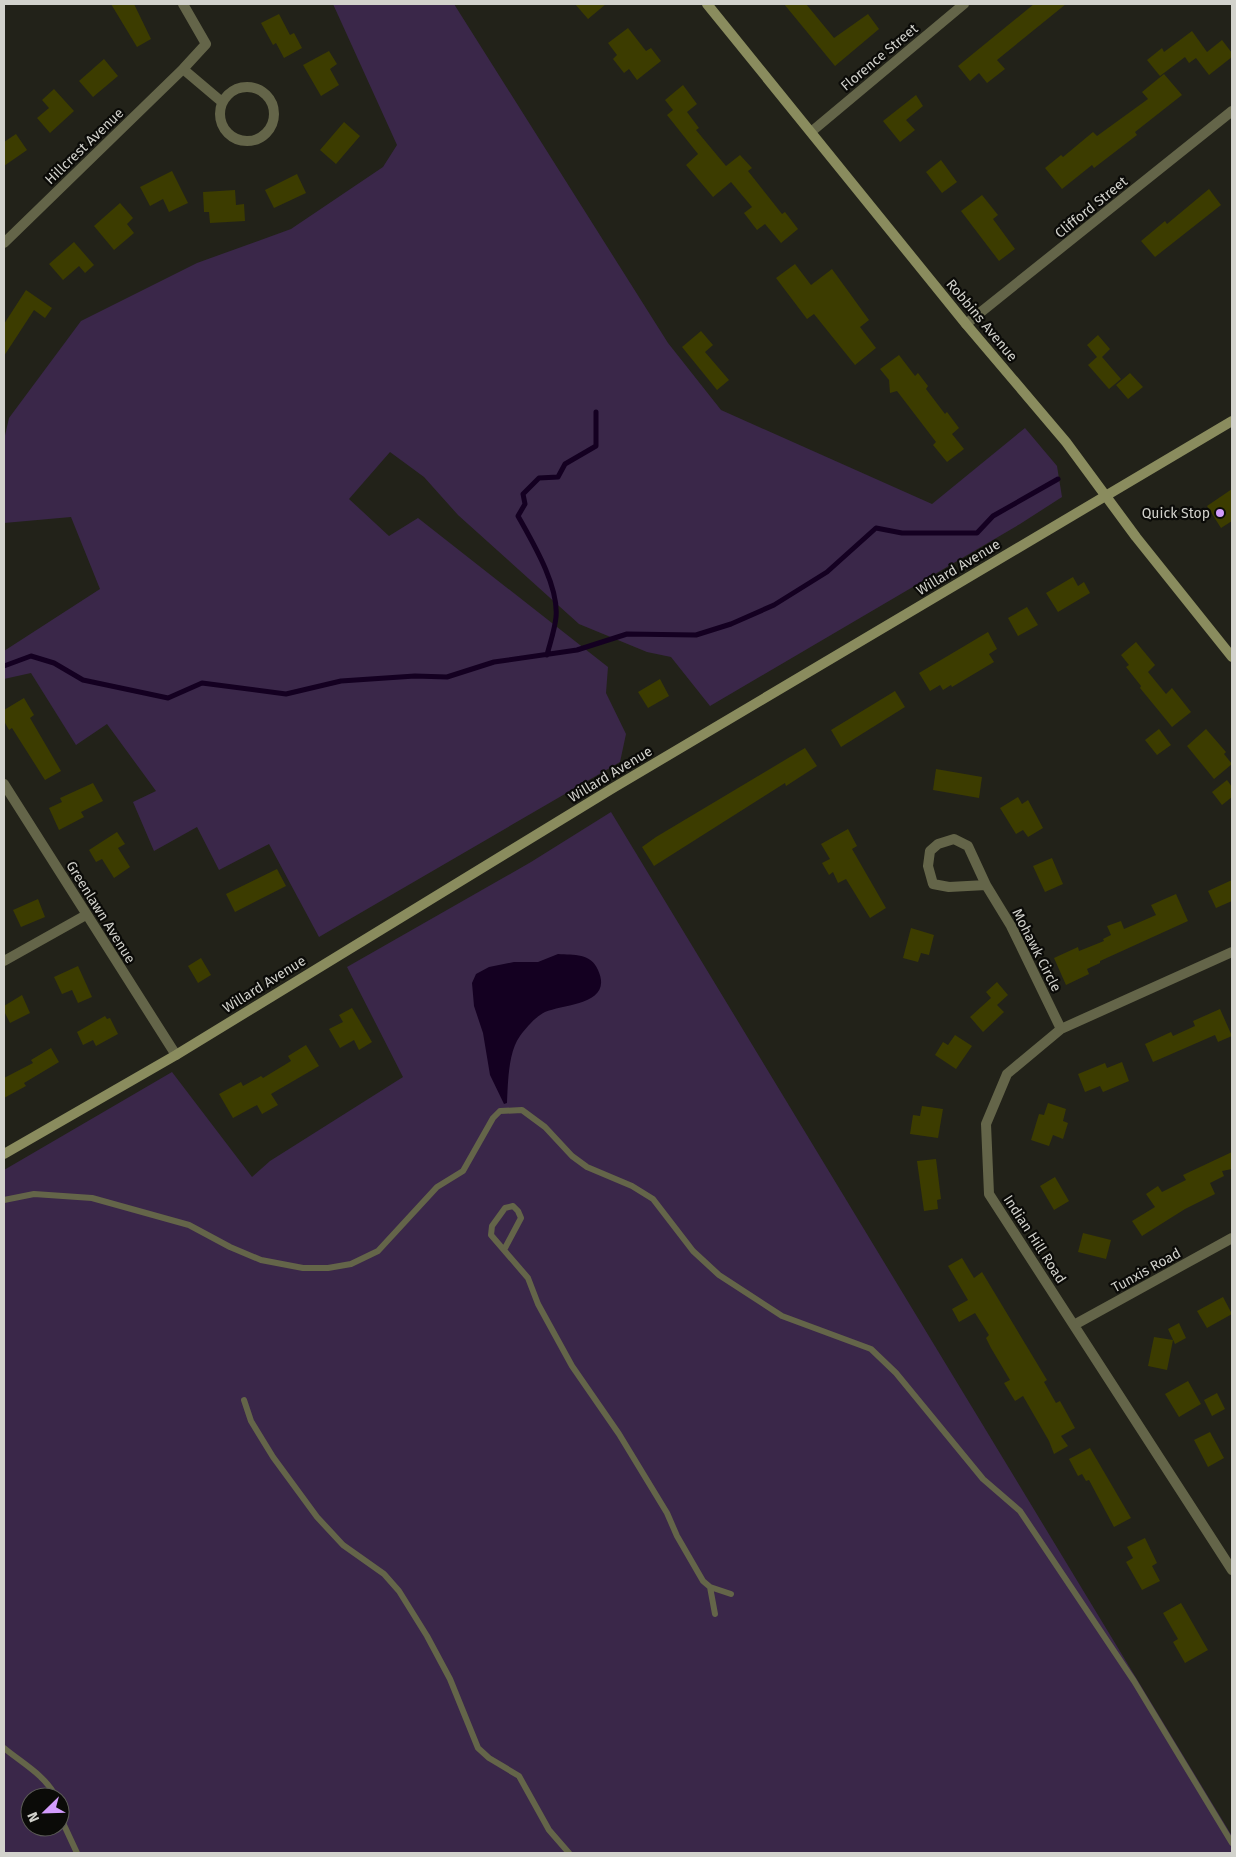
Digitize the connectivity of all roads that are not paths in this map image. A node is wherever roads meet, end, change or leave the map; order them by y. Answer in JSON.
{"nodes":[{"id":1,"x":183,"y":4,"type":"edge"},
{"id":2,"x":707,"y":4,"type":"edge"},
{"id":3,"x":964,"y":4,"type":"edge"},
{"id":4,"x":184,"y":69,"type":"junction"},
{"id":5,"x":222,"y":102,"type":"junction"},
{"id":6,"x":1232,"y":111,"type":"edge"},
{"id":7,"x":811,"y":132,"type":"junction"},
{"id":8,"x":4,"y":243,"type":"edge"},
{"id":9,"x":966,"y":324,"type":"junction"},
{"id":10,"x":1232,"y":421,"type":"edge"},
{"id":11,"x":1107,"y":497,"type":"junction"},
{"id":12,"x":1232,"y":657,"type":"edge"},
{"id":13,"x":4,"y":784,"type":"edge"},
{"id":14,"x":986,"y":885,"type":"junction"},
{"id":15,"x":86,"y":915,"type":"junction"},
{"id":16,"x":1232,"y":952,"type":"edge"},
{"id":17,"x":4,"y":961,"type":"edge"},
{"id":18,"x":1061,"y":1029,"type":"junction"},
{"id":19,"x":176,"y":1055,"type":"junction"},
{"id":20,"x":4,"y":1154,"type":"edge"},
{"id":21,"x":4,"y":1200,"type":"edge"},
{"id":22,"x":1232,"y":1238,"type":"edge"},
{"id":23,"x":504,"y":1250,"type":"junction"},
{"id":24,"x":1074,"y":1325,"type":"junction"},
{"id":25,"x":244,"y":1400,"type":"dead end"},
{"id":26,"x":1232,"y":1570,"type":"edge"},
{"id":27,"x":710,"y":1588,"type":"junction"},
{"id":28,"x":731,"y":1594,"type":"dead end"},
{"id":29,"x":715,"y":1614,"type":"dead end"},
{"id":30,"x":4,"y":1748,"type":"edge"},
{"id":31,"x":51,"y":1787,"type":"edge"},
{"id":32,"x":70,"y":1837,"type":"edge"},
{"id":33,"x":1232,"y":1843,"type":"edge"},
{"id":34,"x":77,"y":1853,"type":"edge"},
{"id":35,"x":570,"y":1853,"type":"edge"}],
"edges":[{"from":1,"to":4,"type":"street","name":"Hillcrest Avenue"},
{"from":2,"to":7,"type":"main road","name":"Robbins Avenue"},
{"from":3,"to":7,"type":"street","name":"Florence Street"},
{"from":4,"to":5,"type":"street"},
{"from":4,"to":8,"type":"street","name":"Hillcrest Avenue"},
{"from":5,"to":5,"type":"street"},
{"from":6,"to":9,"type":"street","name":"Clifford Street"},
{"from":7,"to":9,"type":"main road","name":"Robbins Avenue"},
{"from":9,"to":11,"type":"main road","name":"Robbins Avenue"},
{"from":10,"to":11,"type":"main road","name":"Willard Avenue"},
{"from":11,"to":12,"type":"main road","name":"Robbins Avenue"},
{"from":11,"to":19,"type":"main road","name":"Willard Avenue"},
{"from":13,"to":15,"type":"street","name":"Greenlawn Avenue"},
{"from":14,"to":14,"type":"street","name":"Mohawk Circle"},
{"from":14,"to":18,"type":"street","name":"Mohawk Circle"},
{"from":15,"to":17,"type":"street"},
{"from":15,"to":19,"type":"street","name":"Greenlawn Avenue"},
{"from":16,"to":18,"type":"street","name":"Indian Hill Road"},
{"from":18,"to":24,"type":"street","name":"Indian Hill Road"},
{"from":19,"to":20,"type":"main road","name":"Willard Avenue"},
{"from":21,"to":33,"type":"lane"},
{"from":22,"to":24,"type":"street","name":"Tunxis Road"},
{"from":23,"to":23,"type":"lane"},
{"from":23,"to":27,"type":"lane"},
{"from":24,"to":26,"type":"street","name":"Indian Hill Road"},
{"from":25,"to":35,"type":"lane"},
{"from":27,"to":28,"type":"lane"},
{"from":27,"to":29,"type":"lane"},
{"from":30,"to":31,"type":"lane"},
{"from":32,"to":34,"type":"lane"}]}
